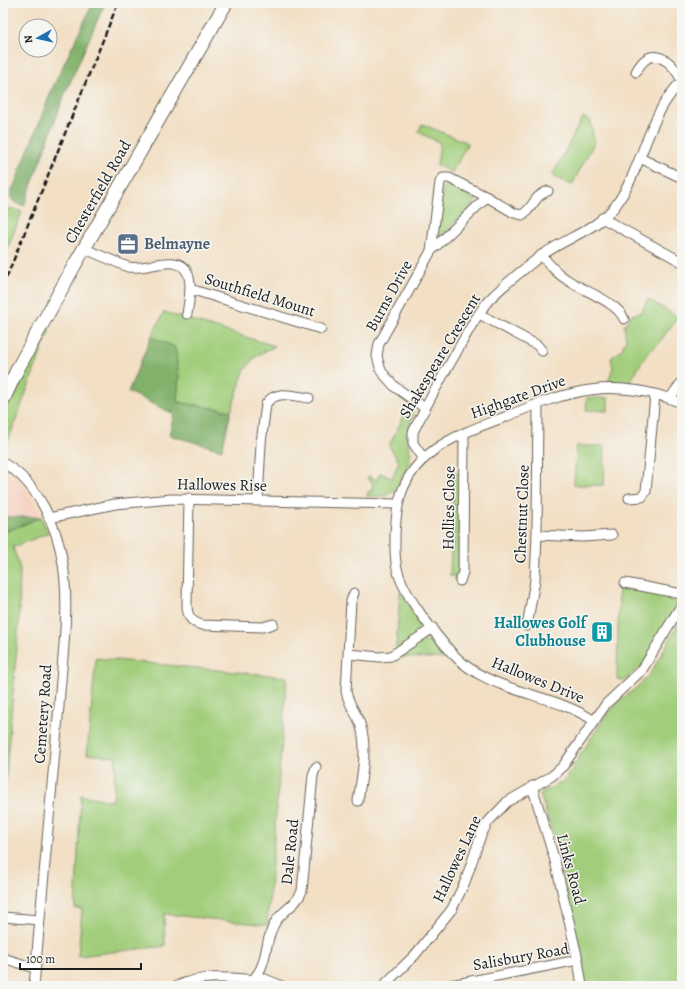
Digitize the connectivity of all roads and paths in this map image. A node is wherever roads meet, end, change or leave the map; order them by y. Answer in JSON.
{"nodes":[{"id":1,"x":226,"y":3,"type":"edge"},
{"id":2,"x":636,"y":72,"type":"dead end"},
{"id":3,"x":682,"y":81,"type":"edge"},
{"id":4,"x":640,"y":158,"type":"junction"},
{"id":5,"x":682,"y":178,"type":"edge"},
{"id":6,"x":548,"y":191,"type":"dead end"},
{"id":7,"x":487,"y":197,"type":"junction"},
{"id":8,"x":602,"y":218,"type":"junction"},
{"id":9,"x":85,"y":249,"type":"junction"},
{"id":10,"x":431,"y":251,"type":"junction"},
{"id":11,"x":541,"y":255,"type":"junction"},
{"id":12,"x":682,"y":262,"type":"edge"},
{"id":13,"x":190,"y":289,"type":"junction"},
{"id":14,"x":187,"y":314,"type":"dead end"},
{"id":15,"x":479,"y":314,"type":"junction"},
{"id":16,"x":624,"y":319,"type":"dead end"},
{"id":17,"x":321,"y":329,"type":"dead end"},
{"id":18,"x":542,"y":351,"type":"dead end"},
{"id":19,"x":682,"y":382,"type":"edge"},
{"id":20,"x":655,"y":395,"type":"junction"},
{"id":21,"x":309,"y":398,"type":"dead end"},
{"id":22,"x":670,"y":398,"type":"junction"},
{"id":23,"x":3,"y":400,"type":"edge"},
{"id":24,"x":538,"y":403,"type":"junction"},
{"id":25,"x":682,"y":403,"type":"edge"},
{"id":26,"x":425,"y":408,"type":"junction"},
{"id":27,"x":464,"y":434,"type":"junction"},
{"id":28,"x":424,"y":459,"type":"junction"},
{"id":29,"x":3,"y":463,"type":"edge"},
{"id":30,"x":189,"y":498,"type":"junction"},
{"id":31,"x":629,"y":498,"type":"dead end"},
{"id":32,"x":258,"y":500,"type":"junction"},
{"id":33,"x":397,"y":504,"type":"junction"},
{"id":34,"x":49,"y":518,"type":"junction"},
{"id":35,"x":612,"y":535,"type":"dead end"},
{"id":36,"x":538,"y":536,"type":"junction"},
{"id":37,"x":460,"y":581,"type":"dead end"},
{"id":38,"x":625,"y":583,"type":"dead end"},
{"id":39,"x":354,"y":593,"type":"dead end"},
{"id":40,"x":682,"y":594,"type":"edge"},
{"id":41,"x":682,"y":604,"type":"edge"},
{"id":42,"x":273,"y":624,"type":"dead end"},
{"id":43,"x":527,"y":626,"type":"dead end"},
{"id":44,"x":433,"y":628,"type":"junction"},
{"id":45,"x":349,"y":654,"type":"junction"},
{"id":46,"x":593,"y":720,"type":"junction"},
{"id":47,"x":316,"y":767,"type":"dead end"},
{"id":48,"x":532,"y":786,"type":"junction"},
{"id":49,"x":358,"y":801,"type":"dead end"},
{"id":50,"x":3,"y":917,"type":"edge"},
{"id":51,"x":39,"y":920,"type":"junction"},
{"id":52,"x":3,"y":958,"type":"edge"},
{"id":53,"x":578,"y":960,"type":"junction"},
{"id":54,"x":35,"y":968,"type":"junction"},
{"id":55,"x":256,"y":978,"type":"junction"},
{"id":56,"x":34,"y":986,"type":"edge"},
{"id":57,"x":177,"y":986,"type":"edge"},
{"id":58,"x":245,"y":986,"type":"edge"},
{"id":59,"x":282,"y":986,"type":"edge"},
{"id":60,"x":382,"y":986,"type":"edge"},
{"id":61,"x":446,"y":986,"type":"edge"},
{"id":62,"x":582,"y":986,"type":"edge"}],
"edges":[{"from":1,"to":9,"type":"main road","name":"Chesterfield Road"},
{"from":2,"to":3,"type":"street"},
{"from":3,"to":4,"type":"street","name":"Shakespeare Crescent"},
{"from":4,"to":5,"type":"street"},
{"from":4,"to":8,"type":"street","name":"Shakespeare Crescent"},
{"from":6,"to":7,"type":"street","name":"Burns Drive"},
{"from":7,"to":10,"type":"street","name":"Burns Drive"},
{"from":7,"to":10,"type":"street","name":"Burns Drive"},
{"from":8,"to":11,"type":"street","name":"Shakespeare Crescent"},
{"from":8,"to":12,"type":"street"},
{"from":9,"to":13,"type":"street"},
{"from":9,"to":23,"type":"main road","name":"Chesterfield Road"},
{"from":10,"to":26,"type":"street","name":"Burns Drive"},
{"from":11,"to":15,"type":"street","name":"Shakespeare Crescent"},
{"from":11,"to":16,"type":"street"},
{"from":13,"to":14,"type":"street"},
{"from":13,"to":17,"type":"street","name":"Southfield Mount"},
{"from":15,"to":18,"type":"street"},
{"from":15,"to":26,"type":"street","name":"Shakespeare Crescent"},
{"from":19,"to":22,"type":"street"},
{"from":20,"to":22,"type":"street","name":"Highgate Drive"},
{"from":20,"to":24,"type":"street","name":"Highgate Drive"},
{"from":20,"to":31,"type":"street"},
{"from":21,"to":32,"type":"street"},
{"from":22,"to":25,"type":"street","name":"Highgate Drive"},
{"from":24,"to":27,"type":"street","name":"Highgate Drive"},
{"from":24,"to":36,"type":"street","name":"Chestnut Close"},
{"from":26,"to":28,"type":"street","name":"Shakespeare Crescent"},
{"from":27,"to":28,"type":"street","name":"Highgate Drive"},
{"from":27,"to":37,"type":"street","name":"Hollies Close"},
{"from":28,"to":33,"type":"street","name":"Highgate Drive"},
{"from":29,"to":34,"type":"street","name":"Cemetery Road"},
{"from":30,"to":32,"type":"street","name":"Hallowes Rise"},
{"from":30,"to":34,"type":"street","name":"Hallowes Rise"},
{"from":30,"to":42,"type":"street"},
{"from":32,"to":33,"type":"street","name":"Hallowes Rise"},
{"from":33,"to":44,"type":"street","name":"Hallowes Drive"},
{"from":34,"to":51,"type":"street","name":"Cemetery Road"},
{"from":35,"to":36,"type":"street"},
{"from":36,"to":43,"type":"street","name":"Chestnut Close"},
{"from":38,"to":40,"type":"street"},
{"from":39,"to":45,"type":"street"},
{"from":41,"to":46,"type":"street","name":"Hallowes Lane"},
{"from":44,"to":45,"type":"street"},
{"from":44,"to":46,"type":"street","name":"Hallowes Drive"},
{"from":45,"to":49,"type":"street"},
{"from":46,"to":48,"type":"street","name":"Hallowes Lane"},
{"from":47,"to":55,"type":"street","name":"Dale Road"},
{"from":48,"to":53,"type":"street","name":"Links Road"},
{"from":48,"to":60,"type":"street","name":"Hallowes Lane"},
{"from":50,"to":51,"type":"street"},
{"from":51,"to":54,"type":"street","name":"Cemetery Road"},
{"from":52,"to":54,"type":"street"},
{"from":53,"to":61,"type":"street","name":"Salisbury Road"},
{"from":53,"to":62,"type":"street","name":"Salisbury Road"},
{"from":54,"to":56,"type":"street","name":"Cemetery Road"},
{"from":55,"to":57,"type":"street"},
{"from":55,"to":58,"type":"street"},
{"from":55,"to":59,"type":"street"}]}
